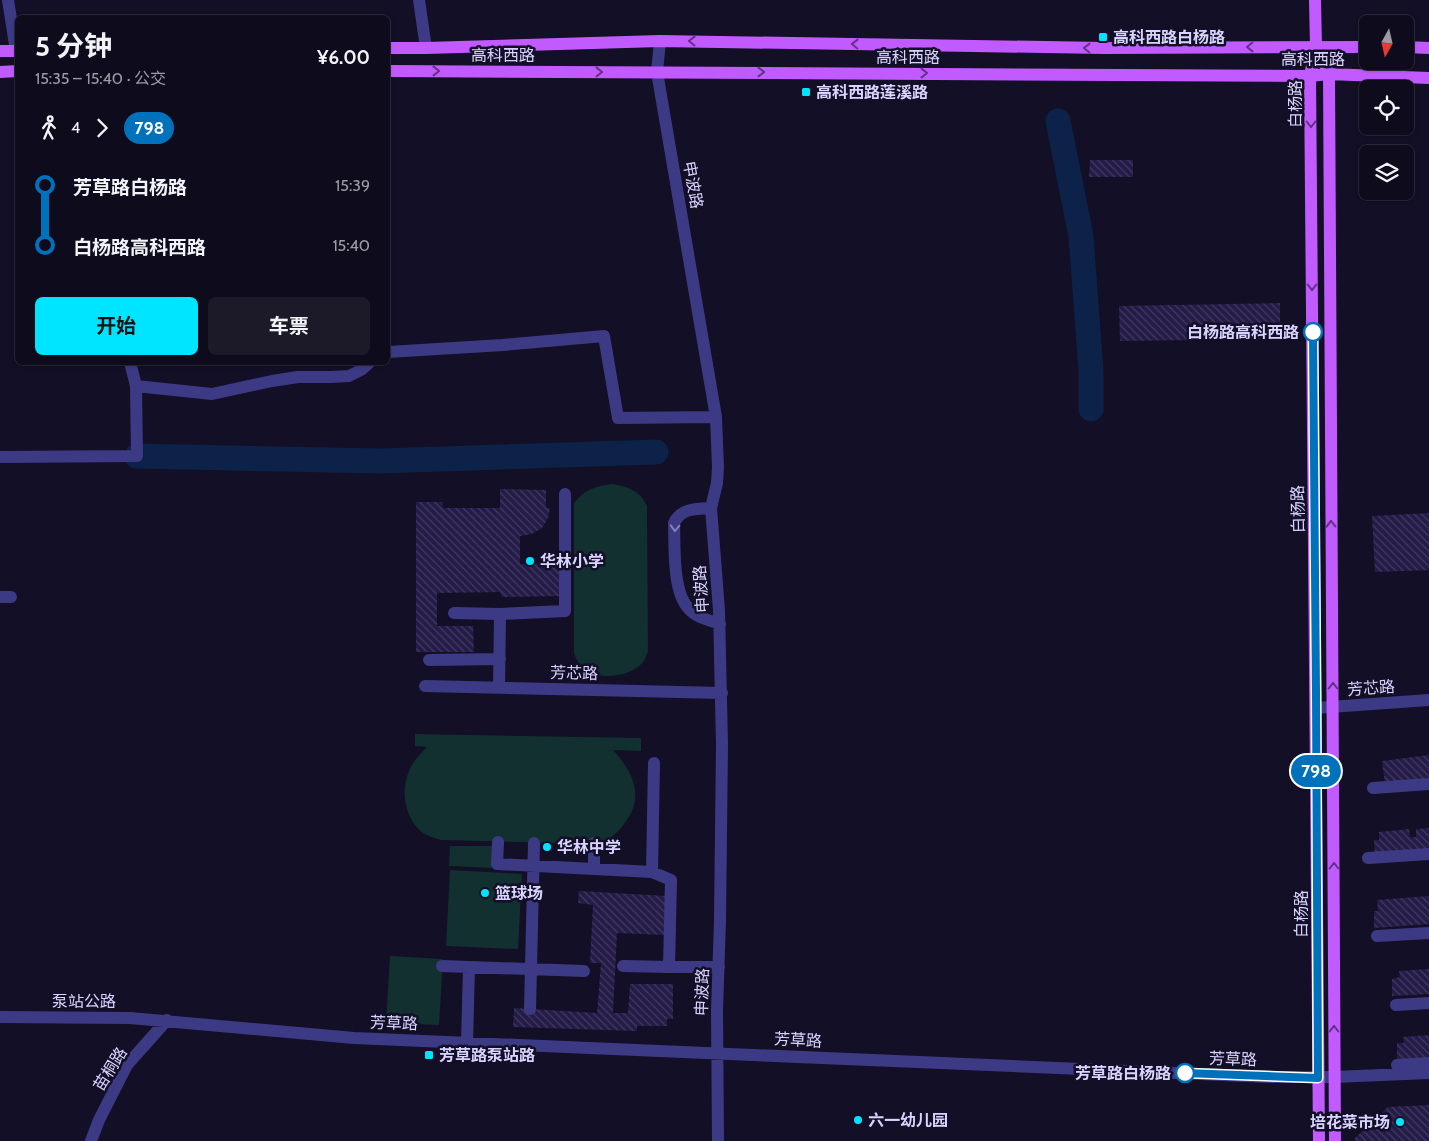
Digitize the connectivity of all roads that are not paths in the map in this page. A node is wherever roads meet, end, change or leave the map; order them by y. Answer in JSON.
{"nodes":[{"id":1,"x":8,"y":0,"type":"edge"},
{"id":2,"x":419,"y":0,"type":"edge"},
{"id":3,"x":1314,"y":0,"type":"edge"},
{"id":4,"x":15,"y":40,"type":"edge"},
{"id":5,"x":660,"y":41,"type":"junction"},
{"id":6,"x":1316,"y":46,"type":"junction"},
{"id":7,"x":1359,"y":47,"type":"edge"},
{"id":8,"x":1414,"y":47,"type":"edge"},
{"id":9,"x":390,"y":48,"type":"edge"},
{"id":10,"x":426,"y":48,"type":"junction"},
{"id":11,"x":1429,"y":48,"type":"edge"},
{"id":12,"x":0,"y":51,"type":"edge"},
{"id":13,"x":15,"y":51,"type":"edge"},
{"id":14,"x":15,"y":71,"type":"edge"},
{"id":15,"x":390,"y":71,"type":"edge"},
{"id":16,"x":0,"y":72,"type":"edge"},
{"id":17,"x":658,"y":72,"type":"junction"},
{"id":18,"x":1329,"y":74,"type":"junction"},
{"id":19,"x":1310,"y":76,"type":"junction"},
{"id":20,"x":1429,"y":78,"type":"edge"},
{"id":21,"x":390,"y":352,"type":"edge"},
{"id":22,"x":131,"y":365,"type":"edge"},
{"id":23,"x":367,"y":365,"type":"edge"},
{"id":24,"x":136,"y":386,"type":"junction"},
{"id":25,"x":716,"y":417,"type":"junction"},
{"id":26,"x":0,"y":457,"type":"edge"},
{"id":27,"x":565,"y":494,"type":"dead end"},
{"id":28,"x":711,"y":508,"type":"junction"},
{"id":29,"x":454,"y":613,"type":"dead end"},
{"id":30,"x":500,"y":614,"type":"junction"},
{"id":31,"x":720,"y":624,"type":"junction"},
{"id":32,"x":500,"y":659,"type":"junction"},
{"id":33,"x":428,"y":660,"type":"dead end"},
{"id":34,"x":425,"y":686,"type":"dead end"},
{"id":35,"x":499,"y":688,"type":"junction"},
{"id":36,"x":722,"y":693,"type":"junction"},
{"id":37,"x":1429,"y":700,"type":"edge"},
{"id":38,"x":1333,"y":707,"type":"junction"},
{"id":39,"x":1316,"y":708,"type":"junction"},
{"id":40,"x":654,"y":763,"type":"dead end"},
{"id":41,"x":1429,"y":784,"type":"edge"},
{"id":42,"x":1374,"y":788,"type":"dead end"},
{"id":43,"x":498,"y":842,"type":"dead end"},
{"id":44,"x":534,"y":843,"type":"dead end"},
{"id":45,"x":594,"y":843,"type":"dead end"},
{"id":46,"x":1429,"y":854,"type":"edge"},
{"id":47,"x":1368,"y":858,"type":"dead end"},
{"id":48,"x":534,"y":866,"type":"junction"},
{"id":49,"x":594,"y":869,"type":"junction"},
{"id":50,"x":652,"y":872,"type":"junction"},
{"id":51,"x":1429,"y":933,"type":"edge"},
{"id":52,"x":1377,"y":936,"type":"dead end"},
{"id":53,"x":442,"y":966,"type":"dead end"},
{"id":54,"x":623,"y":966,"type":"dead end"},
{"id":55,"x":469,"y":967,"type":"junction"},
{"id":56,"x":669,"y":967,"type":"junction"},
{"id":57,"x":719,"y":967,"type":"junction"},
{"id":58,"x":531,"y":968,"type":"junction"},
{"id":59,"x":584,"y":971,"type":"dead end"},
{"id":60,"x":1429,"y":1003,"type":"edge"},
{"id":61,"x":1396,"y":1005,"type":"dead end"},
{"id":62,"x":530,"y":1009,"type":"dead end"},
{"id":63,"x":0,"y":1018,"type":"edge"},
{"id":64,"x":167,"y":1020,"type":"junction"},
{"id":65,"x":467,"y":1043,"type":"junction"},
{"id":66,"x":717,"y":1052,"type":"junction"},
{"id":67,"x":1429,"y":1063,"type":"edge"},
{"id":68,"x":1398,"y":1065,"type":"dead end"},
{"id":69,"x":1429,"y":1073,"type":"edge"},
{"id":70,"x":1334,"y":1077,"type":"junction"},
{"id":71,"x":1318,"y":1078,"type":"junction"},
{"id":72,"x":91,"y":1141,"type":"edge"},
{"id":73,"x":718,"y":1141,"type":"edge"},
{"id":74,"x":1319,"y":1141,"type":"edge"},
{"id":75,"x":1335,"y":1141,"type":"edge"}],
"edges":[{"from":1,"to":4,"type":"street"},
{"from":2,"to":10,"type":"street"},
{"from":3,"to":6,"type":"main road"},
{"from":6,"to":5,"type":"main road","name":"高科西路","one_way":true},
{"from":5,"to":10,"type":"main road","name":"高科西路"},
{"from":5,"to":17,"type":"street","name":"申波路"},
{"from":6,"to":7,"type":"main road","name":"高科西路"},
{"from":6,"to":18,"type":"main road","name":"白杨路"},
{"from":6,"to":19,"type":"main road","name":"白杨路"},
{"from":8,"to":11,"type":"main road"},
{"from":9,"to":10,"type":"main road","name":"高科西路"},
{"from":12,"to":13,"type":"main road"},
{"from":14,"to":16,"type":"main road"},
{"from":15,"to":17,"type":"main road","name":"高科西路","one_way":true},
{"from":17,"to":19,"type":"main road","name":"高科西路","one_way":true},
{"from":17,"to":25,"type":"street","name":"申波路"},
{"from":18,"to":19,"type":"main road","name":"高科西路"},
{"from":18,"to":20,"type":"main road","name":"高科西路"},
{"from":38,"to":18,"type":"main road","name":"白杨路","one_way":true},
{"from":19,"to":39,"type":"main road","name":"白杨路","one_way":true},
{"from":21,"to":25,"type":"street"},
{"from":22,"to":24,"type":"street"},
{"from":23,"to":24,"type":"street"},
{"from":24,"to":26,"type":"street"},
{"from":25,"to":28,"type":"street","name":"申波路"},
{"from":27,"to":30,"type":"street"},
{"from":28,"to":31,"type":"street","name":"申波路"},
{"from":28,"to":31,"type":"street","one_way":true},
{"from":29,"to":30,"type":"street"},
{"from":30,"to":32,"type":"street"},
{"from":31,"to":36,"type":"street","name":"申波路"},
{"from":32,"to":33,"type":"street"},
{"from":32,"to":35,"type":"street"},
{"from":34,"to":35,"type":"street","name":"芳芯路"},
{"from":35,"to":36,"type":"street","name":"芳芯路"},
{"from":36,"to":57,"type":"street","name":"申波路"},
{"from":37,"to":38,"type":"street","name":"芳芯路"},
{"from":38,"to":39,"type":"street","name":"芳芯路"},
{"from":70,"to":38,"type":"main road","name":"白杨路","one_way":true},
{"from":39,"to":71,"type":"main road","name":"白杨路"},
{"from":40,"to":50,"type":"street"},
{"from":41,"to":42,"type":"street"},
{"from":43,"to":48,"type":"street"},
{"from":44,"to":48,"type":"street"},
{"from":45,"to":49,"type":"street"},
{"from":46,"to":47,"type":"street"},
{"from":48,"to":49,"type":"street"},
{"from":48,"to":58,"type":"street"},
{"from":49,"to":50,"type":"street"},
{"from":50,"to":56,"type":"street"},
{"from":51,"to":52,"type":"street"},
{"from":53,"to":55,"type":"street"},
{"from":54,"to":56,"type":"street"},
{"from":55,"to":58,"type":"street"},
{"from":55,"to":65,"type":"street"},
{"from":56,"to":57,"type":"street"},
{"from":57,"to":66,"type":"street","name":"申波路"},
{"from":58,"to":59,"type":"street"},
{"from":58,"to":62,"type":"street"},
{"from":60,"to":61,"type":"street"},
{"from":63,"to":64,"type":"street","name":"泵站公路"},
{"from":64,"to":65,"type":"street","name":"芳草路"},
{"from":64,"to":72,"type":"street","name":"苗桐路"},
{"from":65,"to":66,"type":"street","name":"芳草路"},
{"from":66,"to":71,"type":"street","name":"芳草路"},
{"from":66,"to":73,"type":"street","name":"申波路"},
{"from":67,"to":68,"type":"street"},
{"from":69,"to":70,"type":"street","name":"芳草路"},
{"from":70,"to":71,"type":"street","name":"芳草路"},
{"from":70,"to":75,"type":"main road","name":"白杨路"},
{"from":71,"to":74,"type":"main road","name":"白杨路"}]}
